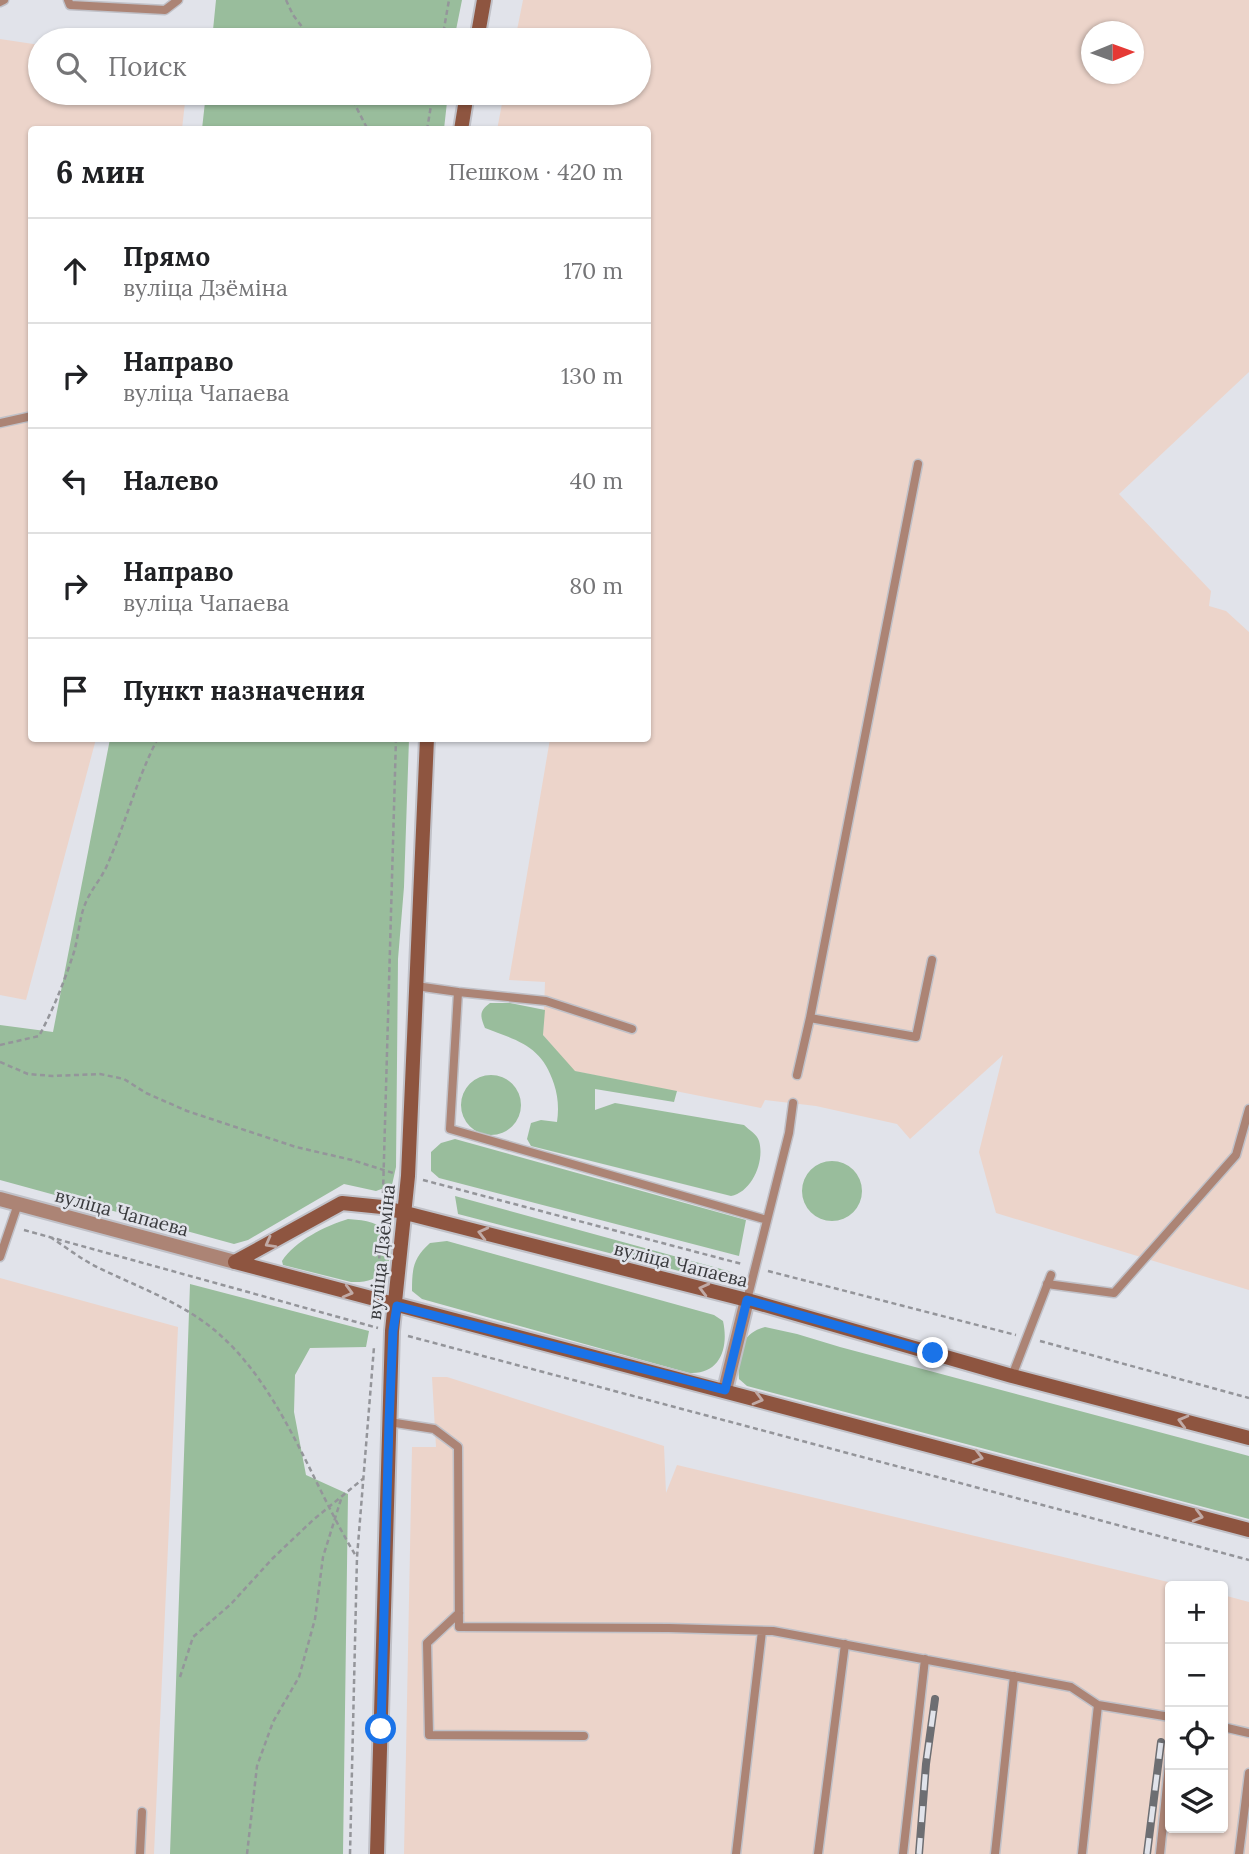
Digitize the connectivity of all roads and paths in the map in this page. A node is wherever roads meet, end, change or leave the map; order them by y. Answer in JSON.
{"nodes":[{"id":1,"x":68,"y":0,"type":"edge"},
{"id":2,"x":178,"y":0,"type":"edge"},
{"id":3,"x":286,"y":0,"type":"edge"},
{"id":4,"x":449,"y":0,"type":"edge"},
{"id":5,"x":484,"y":0,"type":"edge"},
{"id":6,"x":303,"y":28,"type":"edge"},
{"id":7,"x":444,"y":28,"type":"edge"},
{"id":8,"x":479,"y":28,"type":"edge"},
{"id":9,"x":355,"y":105,"type":"edge"},
{"id":10,"x":431,"y":105,"type":"edge"},
{"id":11,"x":465,"y":105,"type":"edge"},
{"id":12,"x":366,"y":126,"type":"edge"},
{"id":13,"x":428,"y":126,"type":"edge"},
{"id":14,"x":462,"y":126,"type":"edge"},
{"id":15,"x":28,"y":417,"type":"edge"},
{"id":16,"x":0,"y":423,"type":"edge"},
{"id":17,"x":918,"y":464,"type":"dead end"},
{"id":18,"x":156,"y":742,"type":"edge"},
{"id":19,"x":396,"y":742,"type":"edge"},
{"id":20,"x":427,"y":742,"type":"edge"},
{"id":21,"x":932,"y":960,"type":"dead end"},
{"id":22,"x":416,"y":986,"type":"junction"},
{"id":23,"x":458,"y":992,"type":"junction"},
{"id":24,"x":810,"y":1018,"type":"junction"},
{"id":25,"x":632,"y":1029,"type":"dead end"},
{"id":26,"x":0,"y":1045,"type":"edge"},
{"id":27,"x":0,"y":1062,"type":"edge"},
{"id":28,"x":797,"y":1075,"type":"dead end"},
{"id":29,"x":793,"y":1103,"type":"dead end"},
{"id":30,"x":1249,"y":1109,"type":"edge"},
{"id":31,"x":384,"y":1172,"type":"junction"},
{"id":32,"x":408,"y":1176,"type":"junction"},
{"id":33,"x":0,"y":1199,"type":"edge"},
{"id":34,"x":18,"y":1204,"type":"junction"},
{"id":35,"x":382,"y":1207,"type":"junction"},
{"id":36,"x":406,"y":1213,"type":"junction"},
{"id":37,"x":767,"y":1220,"type":"junction"},
{"id":38,"x":10,"y":1227,"type":"junction"},
{"id":39,"x":47,"y":1235,"type":"junction"},
{"id":40,"x":0,"y":1257,"type":"edge"},
{"id":41,"x":235,"y":1262,"type":"junction"},
{"id":42,"x":754,"y":1268,"type":"junction"},
{"id":43,"x":1051,"y":1275,"type":"dead end"},
{"id":44,"x":1047,"y":1284,"type":"junction"},
{"id":45,"x":377,"y":1300,"type":"junction"},
{"id":46,"x":747,"y":1300,"type":"junction"},
{"id":47,"x":397,"y":1306,"type":"junction"},
{"id":48,"x":393,"y":1331,"type":"junction"},
{"id":49,"x":1027,"y":1337,"type":"junction"},
{"id":50,"x":375,"y":1341,"type":"dead end"},
{"id":51,"x":1012,"y":1376,"type":"junction"},
{"id":52,"x":725,"y":1390,"type":"junction"},
{"id":53,"x":1249,"y":1398,"type":"edge"},
{"id":54,"x":389,"y":1422,"type":"junction"},
{"id":55,"x":1249,"y":1438,"type":"edge"},
{"id":56,"x":364,"y":1478,"type":"junction"},
{"id":57,"x":342,"y":1496,"type":"junction"},
{"id":58,"x":327,"y":1507,"type":"junction"},
{"id":59,"x":334,"y":1521,"type":"junction"},
{"id":60,"x":1249,"y":1530,"type":"edge"},
{"id":61,"x":357,"y":1558,"type":"junction"},
{"id":62,"x":1249,"y":1560,"type":"edge"},
{"id":63,"x":458,"y":1613,"type":"junction"},
{"id":64,"x":762,"y":1630,"type":"junction"},
{"id":65,"x":845,"y":1644,"type":"junction"},
{"id":66,"x":925,"y":1659,"type":"junction"},
{"id":67,"x":1014,"y":1676,"type":"junction"},
{"id":68,"x":180,"y":1677,"type":"dead end"},
{"id":69,"x":1098,"y":1705,"type":"junction"},
{"id":70,"x":1165,"y":1716,"type":"edge"},
{"id":71,"x":1228,"y":1728,"type":"edge"},
{"id":72,"x":1249,"y":1733,"type":"edge"},
{"id":73,"x":584,"y":1736,"type":"dead end"},
{"id":74,"x":1168,"y":1770,"type":"edge"},
{"id":75,"x":1249,"y":1773,"type":"edge"},
{"id":76,"x":142,"y":1812,"type":"dead end"},
{"id":77,"x":141,"y":1854,"type":"edge"},
{"id":78,"x":247,"y":1854,"type":"edge"},
{"id":79,"x":350,"y":1854,"type":"edge"},
{"id":80,"x":377,"y":1854,"type":"edge"},
{"id":81,"x":736,"y":1854,"type":"edge"},
{"id":82,"x":818,"y":1854,"type":"edge"},
{"id":83,"x":903,"y":1854,"type":"edge"},
{"id":84,"x":995,"y":1854,"type":"edge"},
{"id":85,"x":1082,"y":1854,"type":"edge"},
{"id":86,"x":1160,"y":1854,"type":"edge"},
{"id":87,"x":1239,"y":1854,"type":"edge"}],
"edges":[{"from":1,"to":2,"type":"lane"},
{"from":3,"to":6,"type":"path"},
{"from":4,"to":7,"type":"path"},
{"from":5,"to":8,"type":"main road"},
{"from":9,"to":12,"type":"path"},
{"from":10,"to":13,"type":"path"},
{"from":11,"to":14,"type":"main road"},
{"from":15,"to":16,"type":"lane"},
{"from":17,"to":24,"type":"lane"},
{"from":18,"to":26,"type":"path"},
{"from":19,"to":31,"type":"path"},
{"from":20,"to":22,"type":"main road","name":"вуліца Дзёміна"},
{"from":21,"to":24,"type":"lane"},
{"from":22,"to":23,"type":"lane"},
{"from":22,"to":32,"type":"main road","name":"вуліца Дзёміна"},
{"from":23,"to":25,"type":"lane"},
{"from":23,"to":37,"type":"lane"},
{"from":24,"to":28,"type":"lane"},
{"from":27,"to":31,"type":"path"},
{"from":29,"to":37,"type":"lane"},
{"from":30,"to":44,"type":"lane"},
{"from":31,"to":32,"type":"path"},
{"from":31,"to":35,"type":"path"},
{"from":32,"to":36,"type":"main road","name":"вуліца Дзёміна"},
{"from":32,"to":42,"type":"path"},
{"from":33,"to":34,"type":"street","name":"вуліца Чапаева"},
{"from":34,"to":38,"type":"lane"},
{"from":34,"to":41,"type":"street","name":"вуліца Чапаева"},
{"from":35,"to":36,"type":"main road","name":"вуліца Чапаева"},
{"from":35,"to":41,"type":"main road","name":"вуліца Чапаева","one_way":true},
{"from":35,"to":45,"type":"path"},
{"from":46,"to":36,"type":"main road","name":"вуліца Чапаева","one_way":true},
{"from":36,"to":47,"type":"main road","name":"вуліца Дзёміна"},
{"from":37,"to":42,"type":"lane"},
{"from":38,"to":39,"type":"path"},
{"from":38,"to":40,"type":"lane"},
{"from":39,"to":48,"type":"path"},
{"from":39,"to":58,"type":"path"},
{"from":41,"to":45,"type":"main road","name":"вуліца Чапаева","one_way":true},
{"from":42,"to":46,"type":"lane"},
{"from":42,"to":49,"type":"path"},
{"from":43,"to":44,"type":"lane"},
{"from":44,"to":49,"type":"lane"},
{"from":45,"to":47,"type":"main road","name":"вуліца Чапаева"},
{"from":46,"to":51,"type":"main road","name":"вуліца Чапаева"},
{"from":46,"to":52,"type":"street"},
{"from":47,"to":48,"type":"main road","name":"вуліца Дзёміна"},
{"from":47,"to":52,"type":"main road","name":"вуліца Чапаева"},
{"from":48,"to":54,"type":"main road","name":"вуліца Дзёміна"},
{"from":48,"to":62,"type":"path"},
{"from":49,"to":51,"type":"lane"},
{"from":49,"to":53,"type":"path"},
{"from":50,"to":56,"type":"path"},
{"from":55,"to":51,"type":"main road","name":"вуліца Чапаева","one_way":true},
{"from":52,"to":60,"type":"main road","name":"вуліца Чапаева","one_way":true},
{"from":54,"to":63,"type":"lane"},
{"from":54,"to":80,"type":"main road","name":"вуліца Дзёміна"},
{"from":56,"to":57,"type":"path"},
{"from":56,"to":61,"type":"path"},
{"from":57,"to":58,"type":"path"},
{"from":57,"to":59,"type":"path"},
{"from":58,"to":59,"type":"path"},
{"from":58,"to":68,"type":"path"},
{"from":59,"to":61,"type":"path"},
{"from":59,"to":78,"type":"path"},
{"from":61,"to":79,"type":"path"},
{"from":63,"to":64,"type":"lane"},
{"from":63,"to":73,"type":"lane"},
{"from":64,"to":65,"type":"lane"},
{"from":64,"to":81,"type":"lane"},
{"from":65,"to":66,"type":"lane"},
{"from":65,"to":82,"type":"lane"},
{"from":66,"to":67,"type":"lane"},
{"from":66,"to":83,"type":"lane"},
{"from":67,"to":69,"type":"lane"},
{"from":67,"to":84,"type":"lane"},
{"from":69,"to":70,"type":"lane"},
{"from":69,"to":85,"type":"lane"},
{"from":71,"to":72,"type":"lane"},
{"from":74,"to":86,"type":"lane"},
{"from":75,"to":87,"type":"lane"},
{"from":76,"to":77,"type":"lane"}]}
